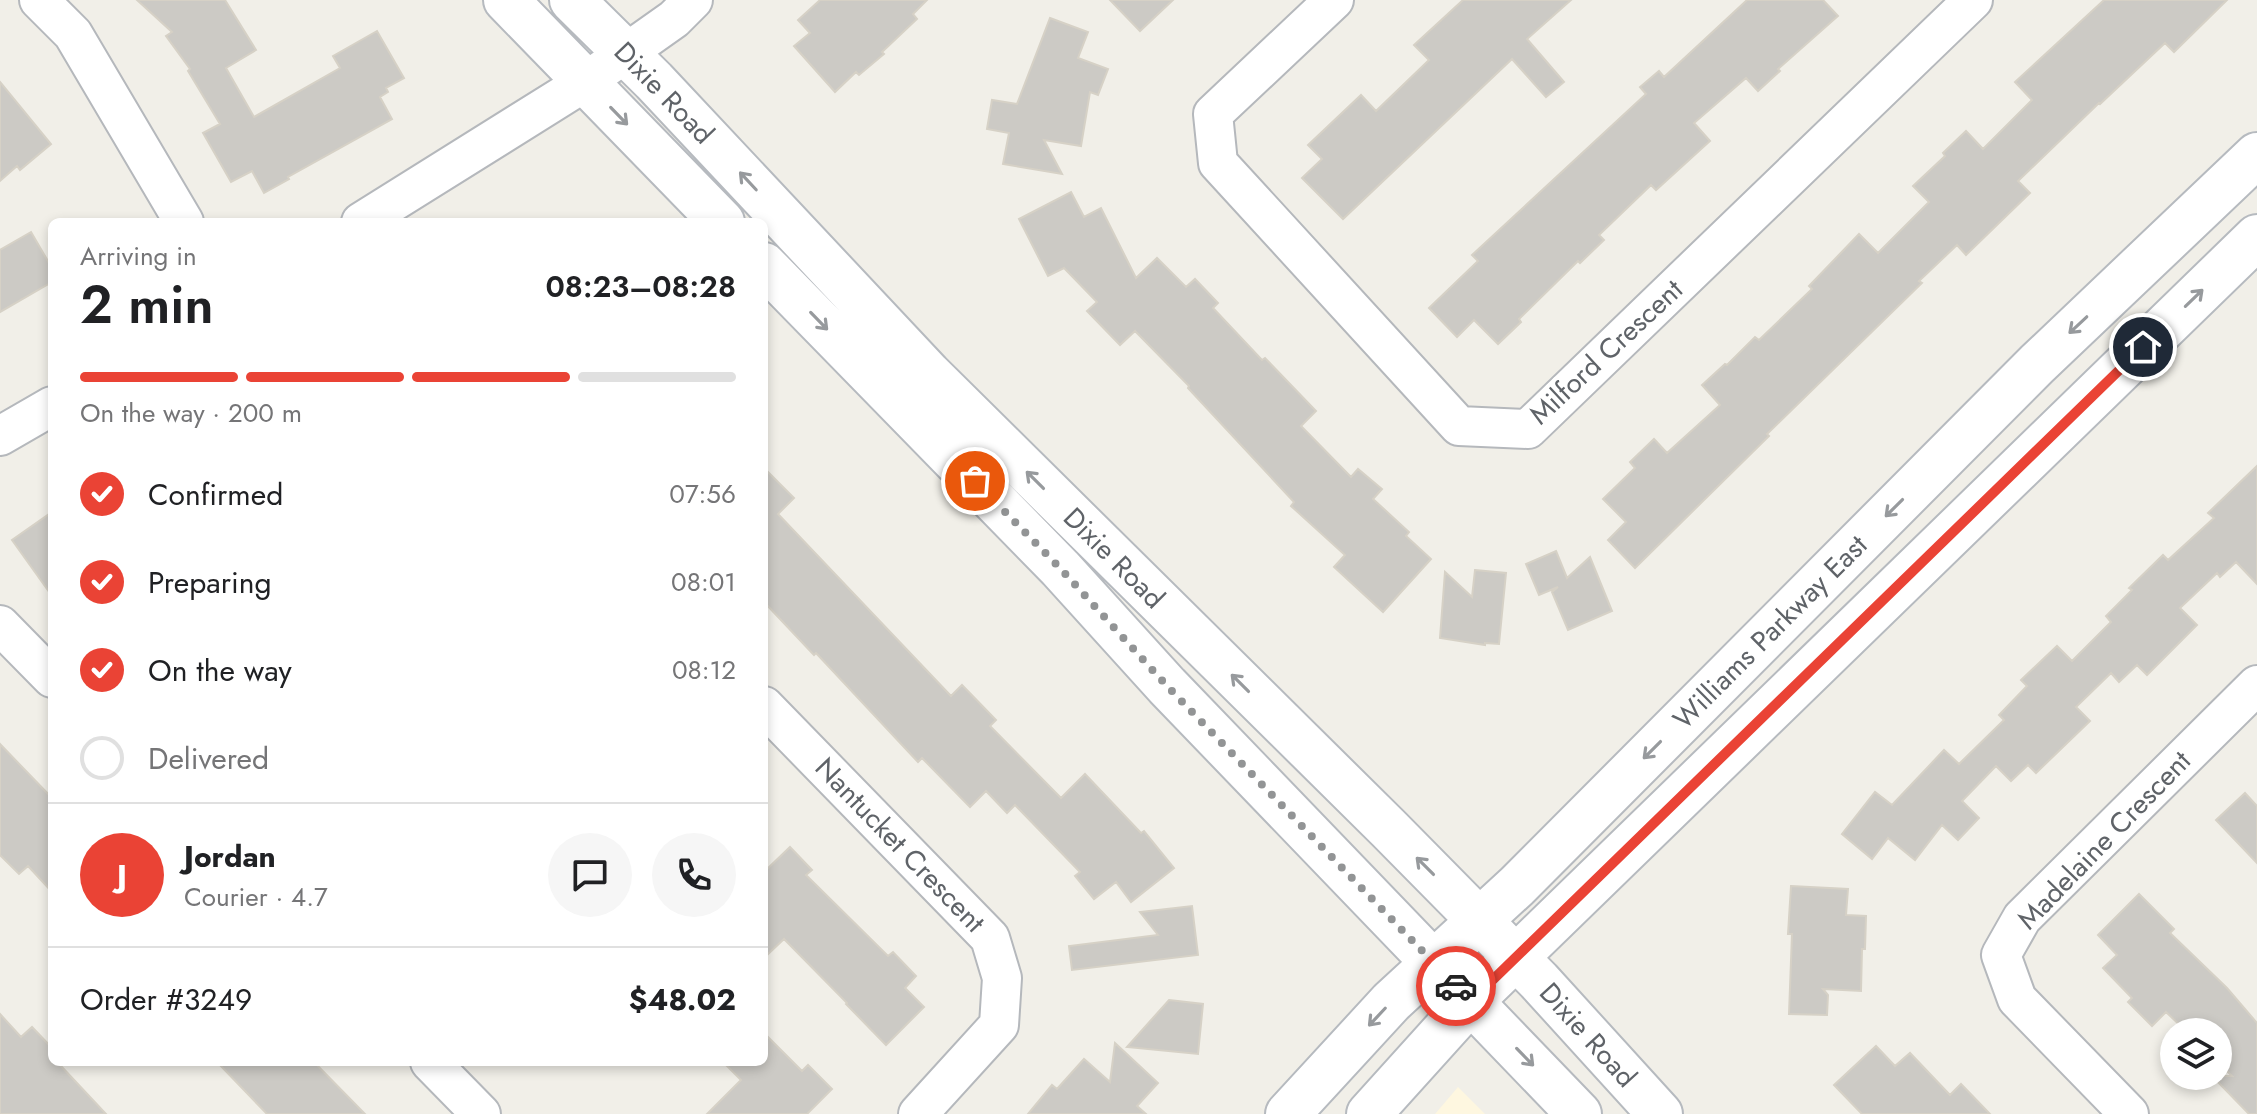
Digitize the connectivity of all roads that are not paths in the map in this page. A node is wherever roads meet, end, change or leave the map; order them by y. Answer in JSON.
{"nodes":[{"id":1,"x":39,"y":0,"type":"edge"},
{"id":2,"x":506,"y":0,"type":"edge"},
{"id":3,"x":572,"y":0,"type":"edge"},
{"id":4,"x":693,"y":0,"type":"edge"},
{"id":5,"x":1334,"y":0,"type":"edge"},
{"id":6,"x":1973,"y":0,"type":"edge"},
{"id":7,"x":627,"y":54,"type":"junction"},
{"id":8,"x":585,"y":82,"type":"junction"},
{"id":9,"x":2257,"y":155,"type":"edge"},
{"id":10,"x":182,"y":218,"type":"edge"},
{"id":11,"x":367,"y":218,"type":"edge"},
{"id":12,"x":718,"y":218,"type":"edge"},
{"id":13,"x":2257,"y":237,"type":"edge"},
{"id":14,"x":768,"y":269,"type":"edge"},
{"id":15,"x":48,"y":408,"type":"edge"},
{"id":16,"x":0,"y":436,"type":"edge"},
{"id":17,"x":0,"y":625,"type":"edge"},
{"id":18,"x":48,"y":674,"type":"edge"},
{"id":19,"x":2257,"y":685,"type":"edge"},
{"id":20,"x":768,"y":710,"type":"edge"},
{"id":21,"x":1480,"y":921,"type":"junction"},
{"id":22,"x":1515,"y":957,"type":"junction"},
{"id":23,"x":1433,"y":962,"type":"junction"},
{"id":24,"x":1471,"y":1001,"type":"junction"},
{"id":25,"x":434,"y":1066,"type":"edge"},
{"id":26,"x":481,"y":1114,"type":"edge"},
{"id":27,"x":918,"y":1114,"type":"edge"},
{"id":28,"x":1288,"y":1114,"type":"edge"},
{"id":29,"x":1369,"y":1114,"type":"edge"},
{"id":30,"x":1579,"y":1114,"type":"edge"},
{"id":31,"x":1660,"y":1114,"type":"edge"},
{"id":32,"x":2129,"y":1114,"type":"edge"}],
"edges":[{"from":1,"to":10,"type":"street"},
{"from":2,"to":8,"type":"main road","name":"Dixie Road"},
{"from":3,"to":7,"type":"main road","name":"Dixie Road"},
{"from":4,"to":7,"type":"street"},
{"from":5,"to":6,"type":"street","name":"Milford Crescent"},
{"from":7,"to":8,"type":"street"},
{"from":21,"to":7,"type":"main road","name":"Dixie Road","one_way":true},
{"from":8,"to":11,"type":"street"},
{"from":8,"to":12,"type":"main road","name":"Dixie Road","one_way":true},
{"from":9,"to":21,"type":"main road","name":"Williams Parkway East","one_way":true},
{"from":22,"to":13,"type":"main road","name":"Williams Parkway East","one_way":true},
{"from":14,"to":23,"type":"main road","name":"Dixie Road","one_way":true},
{"from":15,"to":16,"type":"street"},
{"from":17,"to":18,"type":"street"},
{"from":19,"to":32,"type":"street","name":"Madelaine Crescent"},
{"from":20,"to":27,"type":"street","name":"Nantucket Crescent"},
{"from":21,"to":22,"type":"main road","name":"Dixie Road"},
{"from":21,"to":23,"type":"main road","name":"Williams Parkway East"},
{"from":22,"to":24,"type":"main road","name":"Williams Parkway East"},
{"from":22,"to":31,"type":"main road","name":"Dixie Road"},
{"from":23,"to":24,"type":"main road","name":"Dixie Road"},
{"from":23,"to":28,"type":"main road","name":"Williams Parkway East","one_way":true},
{"from":24,"to":29,"type":"main road","name":"Williams Parkway East"},
{"from":24,"to":30,"type":"main road","name":"Dixie Road","one_way":true},
{"from":25,"to":26,"type":"street"}]}
